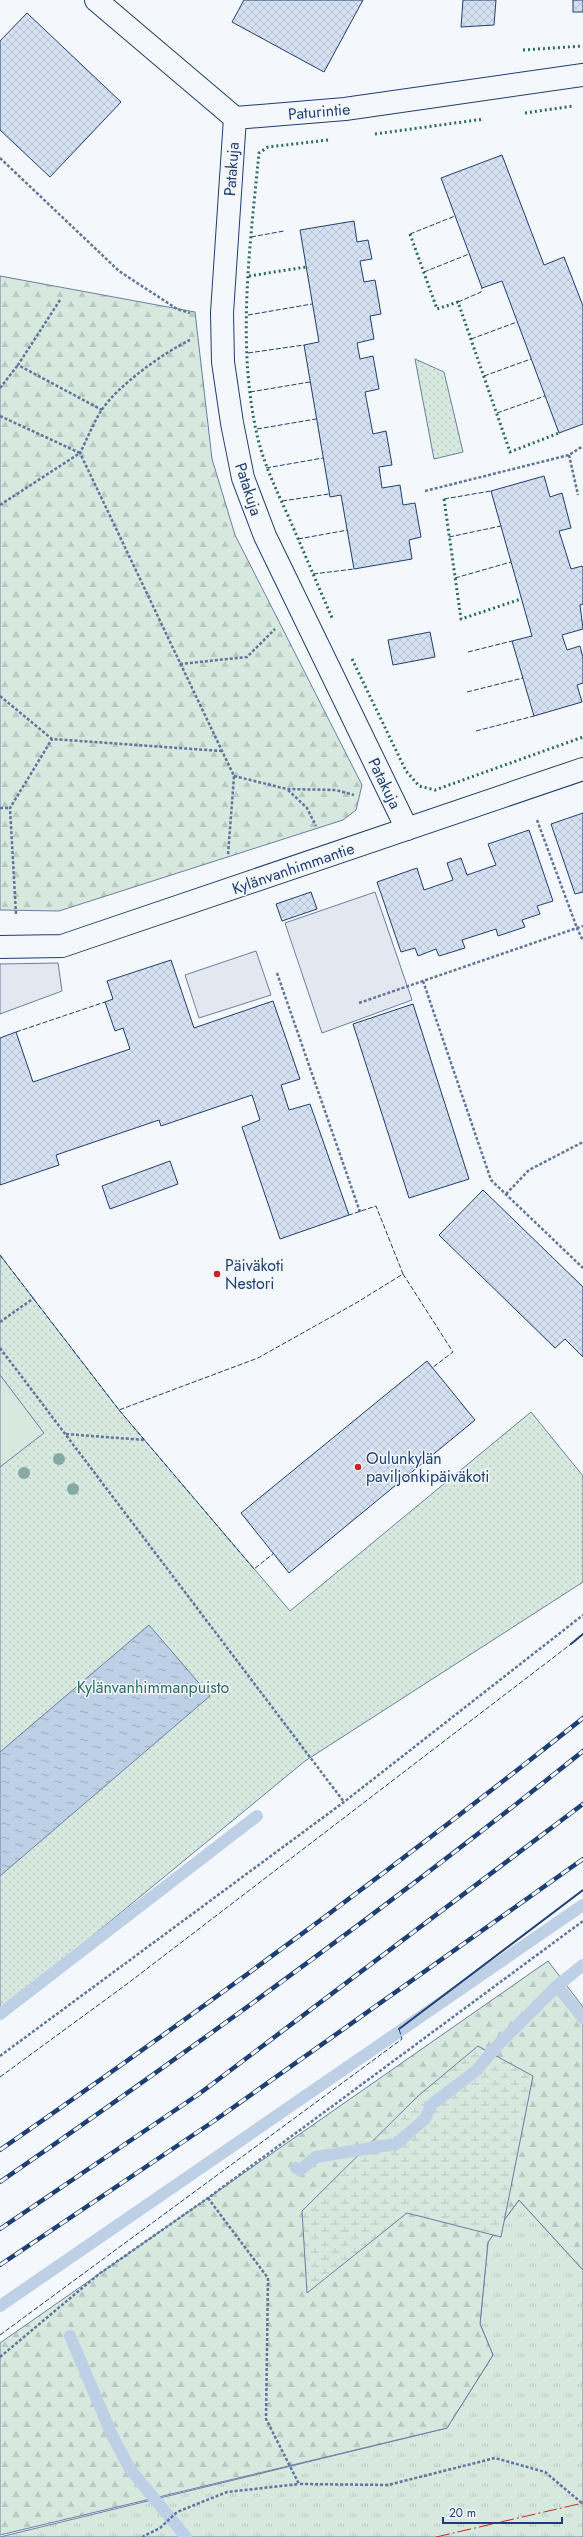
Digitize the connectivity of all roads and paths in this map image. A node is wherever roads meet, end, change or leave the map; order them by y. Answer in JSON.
{"nodes":[{"id":1,"x":96,"y":0,"type":"edge"},
{"id":2,"x":583,"y":75,"type":"edge"},
{"id":3,"x":235,"y":118,"type":"junction"},
{"id":4,"x":0,"y":158,"type":"edge"},
{"id":5,"x":60,"y":300,"type":"dead end"},
{"id":6,"x":222,"y":320,"type":"junction"},
{"id":7,"x":18,"y":364,"type":"junction"},
{"id":8,"x":1,"y":384,"type":"edge"},
{"id":9,"x":0,"y":388,"type":"edge"},
{"id":10,"x":102,"y":410,"type":"junction"},
{"id":11,"x":0,"y":416,"type":"edge"},
{"id":12,"x":583,"y":446,"type":"edge"},
{"id":13,"x":80,"y":453,"type":"junction"},
{"id":14,"x":569,"y":455,"type":"junction"},
{"id":15,"x":425,"y":492,"type":"dead end"},
{"id":16,"x":578,"y":495,"type":"dead end"},
{"id":17,"x":0,"y":506,"type":"edge"},
{"id":18,"x":247,"y":657,"type":"dead end"},
{"id":19,"x":180,"y":664,"type":"junction"},
{"id":20,"x":0,"y":696,"type":"edge"},
{"id":21,"x":52,"y":739,"type":"junction"},
{"id":22,"x":222,"y":751,"type":"junction"},
{"id":23,"x":583,"y":769,"type":"edge"},
{"id":24,"x":234,"y":776,"type":"junction"},
{"id":25,"x":287,"y":789,"type":"junction"},
{"id":26,"x":526,"y":789,"type":"junction"},
{"id":27,"x":0,"y":808,"type":"edge"},
{"id":28,"x":10,"y":808,"type":"junction"},
{"id":29,"x":397,"y":808,"type":"junction"},
{"id":30,"x":317,"y":828,"type":"dead end"},
{"id":31,"x":408,"y":829,"type":"junction"},
{"id":32,"x":228,"y":860,"type":"dead end"},
{"id":33,"x":17,"y":921,"type":"dead end"},
{"id":34,"x":583,"y":926,"type":"edge"},
{"id":35,"x":577,"y":928,"type":"junction"},
{"id":36,"x":583,"y":941,"type":"edge"},
{"id":37,"x":0,"y":948,"type":"edge"},
{"id":38,"x":277,"y":973,"type":"dead end"},
{"id":39,"x":423,"y":981,"type":"junction"},
{"id":40,"x":359,"y":1003,"type":"dead end"},
{"id":41,"x":583,"y":1142,"type":"edge"},
{"id":42,"x":506,"y":1194,"type":"junction"},
{"id":43,"x":360,"y":1212,"type":"dead end"},
{"id":44,"x":583,"y":1268,"type":"edge"},
{"id":45,"x":34,"y":1298,"type":"dead end"},
{"id":46,"x":0,"y":1322,"type":"edge"},
{"id":47,"x":0,"y":1348,"type":"edge"},
{"id":48,"x":66,"y":1434,"type":"junction"},
{"id":49,"x":144,"y":1440,"type":"dead end"},
{"id":50,"x":583,"y":1615,"type":"edge"},
{"id":51,"x":344,"y":1802,"type":"junction"},
{"id":52,"x":583,"y":1921,"type":"edge"},
{"id":53,"x":0,"y":2056,"type":"edge"},
{"id":54,"x":208,"y":2198,"type":"junction"},
{"id":55,"x":0,"y":2357,"type":"edge"},
{"id":56,"x":299,"y":2484,"type":"junction"},
{"id":57,"x":583,"y":2504,"type":"edge"},
{"id":58,"x":142,"y":2537,"type":"edge"}],
"edges":[{"from":1,"to":3,"type":"street"},
{"from":2,"to":3,"type":"street","name":"Paturintie"},
{"from":3,"to":6,"type":"street","name":"Patakuja"},
{"from":4,"to":6,"type":"path"},
{"from":5,"to":7,"type":"path"},
{"from":6,"to":10,"type":"path"},
{"from":6,"to":29,"type":"street","name":"Patakuja"},
{"from":7,"to":8,"type":"path"},
{"from":7,"to":10,"type":"path"},
{"from":8,"to":9,"type":"path"},
{"from":10,"to":13,"type":"path"},
{"from":11,"to":13,"type":"path"},
{"from":12,"to":14,"type":"path"},
{"from":13,"to":17,"type":"path"},
{"from":13,"to":19,"type":"path"},
{"from":14,"to":15,"type":"path"},
{"from":14,"to":16,"type":"path"},
{"from":18,"to":19,"type":"path"},
{"from":19,"to":22,"type":"path"},
{"from":20,"to":21,"type":"path"},
{"from":21,"to":22,"type":"path"},
{"from":21,"to":28,"type":"path"},
{"from":22,"to":24,"type":"path"},
{"from":23,"to":26,"type":"street","name":"Kylänvanhimmantie"},
{"from":24,"to":25,"type":"path"},
{"from":24,"to":32,"type":"path"},
{"from":25,"to":29,"type":"path"},
{"from":25,"to":30,"type":"path"},
{"from":26,"to":31,"type":"street","name":"Kylänvanhimmantie"},
{"from":26,"to":35,"type":"path"},
{"from":27,"to":28,"type":"path"},
{"from":28,"to":33,"type":"path"},
{"from":29,"to":31,"type":"street","name":"Patakuja"},
{"from":31,"to":37,"type":"street","name":"Kylänvanhimmantie"},
{"from":34,"to":35,"type":"path"},
{"from":35,"to":36,"type":"path"},
{"from":35,"to":39,"type":"path"},
{"from":38,"to":43,"type":"path"},
{"from":39,"to":40,"type":"path"},
{"from":39,"to":42,"type":"path"},
{"from":41,"to":42,"type":"path"},
{"from":42,"to":44,"type":"path"},
{"from":45,"to":46,"type":"path"},
{"from":47,"to":48,"type":"path"},
{"from":48,"to":49,"type":"path"},
{"from":48,"to":51,"type":"path"},
{"from":50,"to":51,"type":"path"},
{"from":51,"to":53,"type":"path"},
{"from":52,"to":54,"type":"path"},
{"from":54,"to":55,"type":"path"},
{"from":54,"to":56,"type":"path"},
{"from":56,"to":57,"type":"path"},
{"from":56,"to":58,"type":"path"}]}
